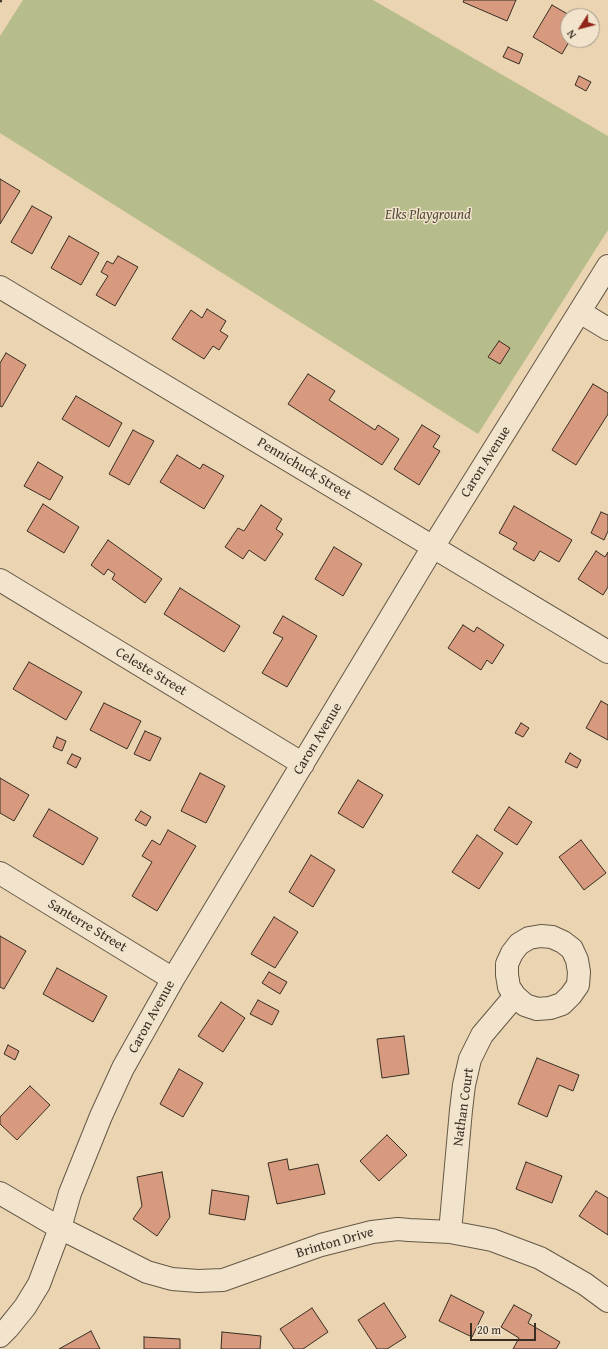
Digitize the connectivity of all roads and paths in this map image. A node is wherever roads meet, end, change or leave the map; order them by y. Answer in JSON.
{"nodes":[{"id":1,"x":608,"y":266,"type":"edge"},
{"id":2,"x":0,"y":287,"type":"edge"},
{"id":3,"x":580,"y":312,"type":"junction"},
{"id":4,"x":608,"y":329,"type":"edge"},
{"id":5,"x":433,"y":547,"type":"junction"},
{"id":6,"x":0,"y":580,"type":"edge"},
{"id":7,"x":608,"y":652,"type":"edge"},
{"id":8,"x":303,"y":764,"type":"junction"},
{"id":9,"x":0,"y":873,"type":"edge"},
{"id":10,"x":173,"y":978,"type":"junction"},
{"id":11,"x":515,"y":996,"type":"dead end"},
{"id":12,"x":0,"y":1193,"type":"edge"},
{"id":13,"x":60,"y":1228,"type":"junction"},
{"id":14,"x":450,"y":1232,"type":"junction"},
{"id":15,"x":608,"y":1301,"type":"edge"},
{"id":16,"x":0,"y":1336,"type":"edge"}],
"edges":[{"from":1,"to":3,"type":"street","name":"Caron Avenue"},
{"from":2,"to":5,"type":"street","name":"Pennichuck Street"},
{"from":3,"to":4,"type":"street"},
{"from":3,"to":5,"type":"street","name":"Caron Avenue"},
{"from":5,"to":7,"type":"street","name":"Pennichuck Street"},
{"from":5,"to":8,"type":"street","name":"Caron Avenue"},
{"from":6,"to":8,"type":"street","name":"Celeste Street"},
{"from":8,"to":10,"type":"street","name":"Caron Avenue"},
{"from":9,"to":10,"type":"street","name":"Santerre Street"},
{"from":10,"to":13,"type":"street","name":"Caron Avenue"},
{"from":11,"to":14,"type":"street","name":"Nathan Court"},
{"from":12,"to":13,"type":"street","name":"Brinton Drive"},
{"from":13,"to":14,"type":"street","name":"Brinton Drive"},
{"from":13,"to":16,"type":"street"},
{"from":14,"to":15,"type":"street","name":"Brinton Drive"}]}
